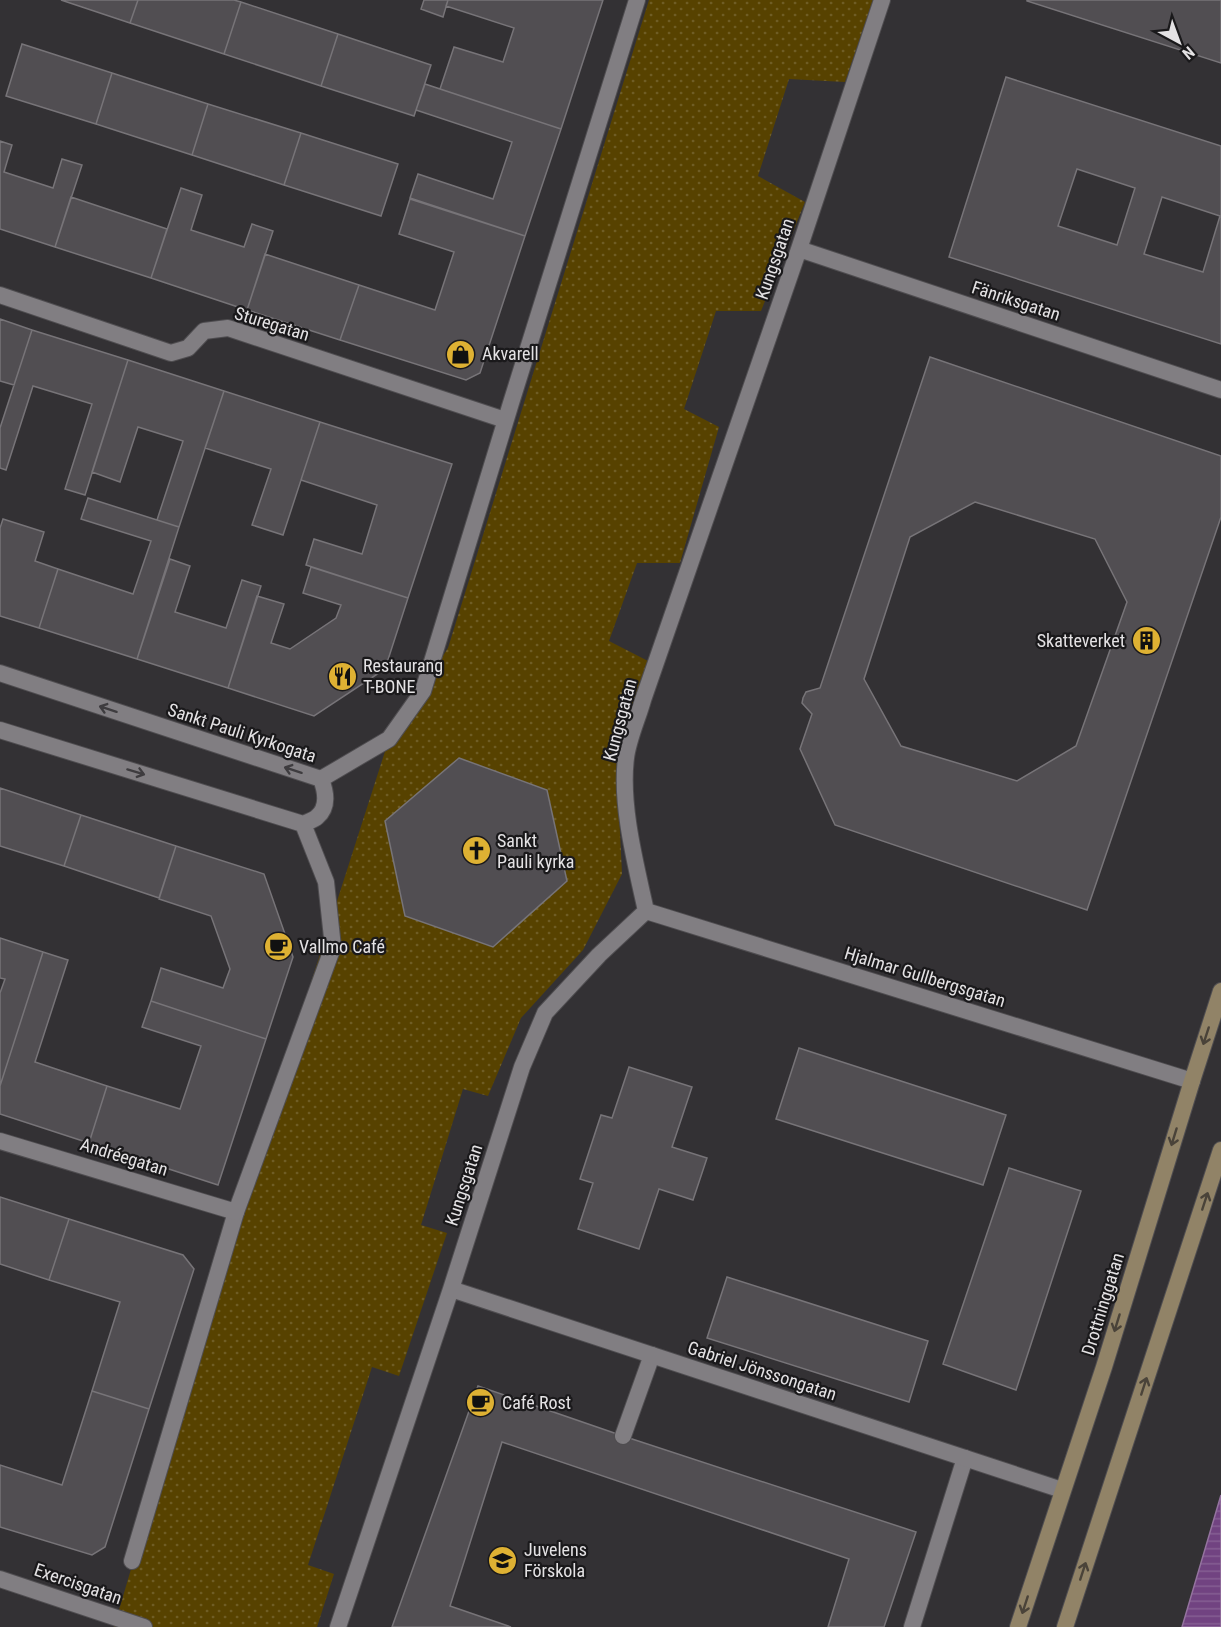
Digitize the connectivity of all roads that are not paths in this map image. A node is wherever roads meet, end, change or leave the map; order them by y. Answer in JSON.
{"nodes":[{"id":1,"x":637,"y":0,"type":"edge"},
{"id":2,"x":882,"y":0,"type":"edge"},
{"id":3,"x":799,"y":249,"type":"junction"},
{"id":4,"x":0,"y":294,"type":"edge"},
{"id":5,"x":1221,"y":390,"type":"edge"},
{"id":6,"x":505,"y":420,"type":"junction"},
{"id":7,"x":0,"y":673,"type":"edge"},
{"id":8,"x":0,"y":730,"type":"edge"},
{"id":9,"x":321,"y":779,"type":"junction"},
{"id":10,"x":303,"y":824,"type":"junction"},
{"id":11,"x":646,"y":911,"type":"junction"},
{"id":12,"x":1221,"y":991,"type":"edge"},
{"id":13,"x":1192,"y":1081,"type":"junction"},
{"id":14,"x":0,"y":1141,"type":"edge"},
{"id":15,"x":1221,"y":1150,"type":"edge"},
{"id":16,"x":236,"y":1212,"type":"junction"},
{"id":17,"x":451,"y":1289,"type":"junction"},
{"id":18,"x":652,"y":1355,"type":"junction"},
{"id":19,"x":623,"y":1436,"type":"dead end"},
{"id":20,"x":965,"y":1458,"type":"junction"},
{"id":21,"x":1062,"y":1490,"type":"junction"},
{"id":22,"x":132,"y":1562,"type":"dead end"},
{"id":23,"x":0,"y":1579,"type":"edge"},
{"id":24,"x":144,"y":1627,"type":"edge"},
{"id":25,"x":338,"y":1627,"type":"edge"},
{"id":26,"x":912,"y":1627,"type":"edge"},
{"id":27,"x":1018,"y":1627,"type":"edge"},
{"id":28,"x":1065,"y":1627,"type":"edge"}],
"edges":[{"from":1,"to":6,"type":"street"},
{"from":2,"to":3,"type":"street","name":"Kungsgatan"},
{"from":3,"to":5,"type":"street","name":"Fänriksgatan"},
{"from":3,"to":11,"type":"street","name":"Kungsgatan"},
{"from":4,"to":6,"type":"street","name":"Sturegatan"},
{"from":6,"to":9,"type":"street"},
{"from":9,"to":7,"type":"street","name":"Sankt Pauli Kyrkogata","one_way":true},
{"from":8,"to":10,"type":"street","one_way":true},
{"from":9,"to":10,"type":"street","name":"Sankt Pauli Kyrkogata"},
{"from":10,"to":16,"type":"street"},
{"from":11,"to":13,"type":"street","name":"Hjalmar Gullbergsgatan"},
{"from":11,"to":17,"type":"street","name":"Kungsgatan"},
{"from":12,"to":13,"type":"main road","name":"Drottninggatan","one_way":true},
{"from":13,"to":21,"type":"main road","name":"Drottninggatan","one_way":true},
{"from":14,"to":16,"type":"street","name":"Andréegatan"},
{"from":28,"to":15,"type":"main road","one_way":true},
{"from":16,"to":22,"type":"street"},
{"from":17,"to":18,"type":"street","name":"Gabriel Jönssongatan"},
{"from":17,"to":25,"type":"street","name":"Kungsgatan"},
{"from":18,"to":19,"type":"street"},
{"from":18,"to":20,"type":"street","name":"Gabriel Jönssongatan"},
{"from":20,"to":21,"type":"street","name":"Gabriel Jönssongatan"},
{"from":20,"to":26,"type":"street"},
{"from":21,"to":27,"type":"main road","name":"Drottninggatan","one_way":true},
{"from":23,"to":24,"type":"street","name":"Exercisgatan"}]}
